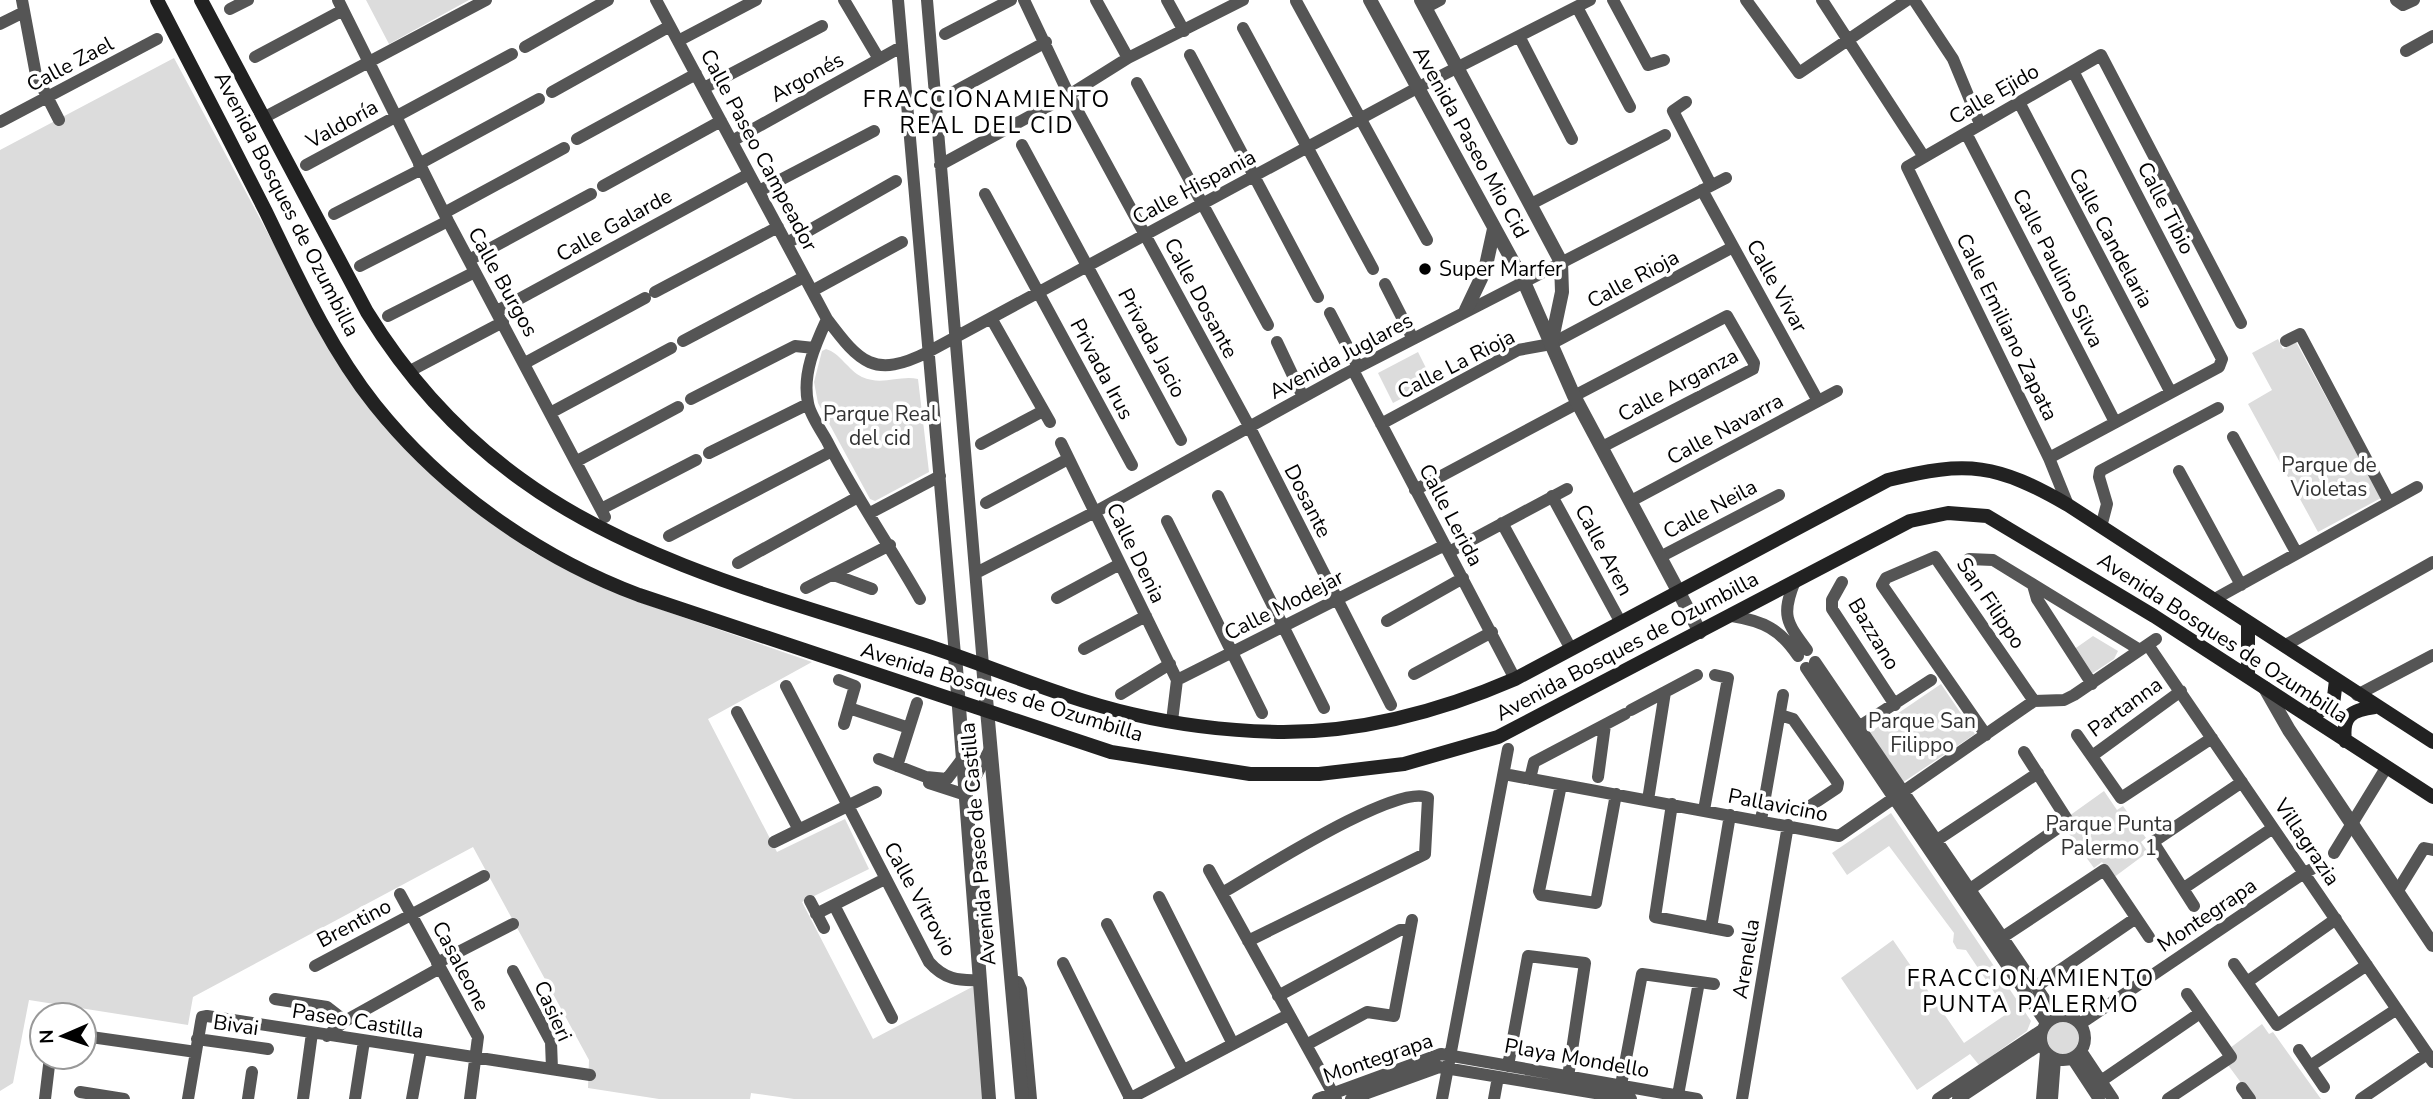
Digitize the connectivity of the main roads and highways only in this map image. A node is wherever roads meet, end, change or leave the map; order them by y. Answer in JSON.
{"nodes":[{"id":1,"x":157,"y":0,"type":"edge"},
{"id":2,"x":201,"y":0,"type":"edge"},
{"id":3,"x":2248,"y":624,"type":"junction"},
{"id":4,"x":2248,"y":677,"type":"junction"},
{"id":5,"x":2336,"y":681,"type":"junction"},
{"id":6,"x":2375,"y":707,"type":"junction"},
{"id":7,"x":2308,"y":716,"type":"junction"},
{"id":8,"x":2345,"y":741,"type":"junction"},
{"id":9,"x":2433,"y":742,"type":"edge"},
{"id":10,"x":2433,"y":797,"type":"edge"}],
"edges":[{"from":1,"to":4,"type":"main road","name":"Avenida Bosques de Ozumbilla"},
{"from":2,"to":3,"type":"main road","name":"Avenida Bosques de Ozumbilla"},
{"from":3,"to":4,"type":"main road"},
{"from":3,"to":5,"type":"main road","name":"Avenida Bosques de Ozumbilla"},
{"from":4,"to":7,"type":"main road","name":"Avenida Bosques de Ozumbilla"},
{"from":5,"to":6,"type":"main road","name":"Avenida Bosques de Ozumbilla"},
{"from":5,"to":7,"type":"main road"},
{"from":6,"to":8,"type":"main road"},
{"from":6,"to":9,"type":"main road","name":"Avenida Bosques de Ozumbilla"},
{"from":7,"to":8,"type":"main road","name":"Avenida Bosques de Ozumbilla"},
{"from":8,"to":10,"type":"main road","name":"Avenida Bosques de Ozumbilla"}]}
